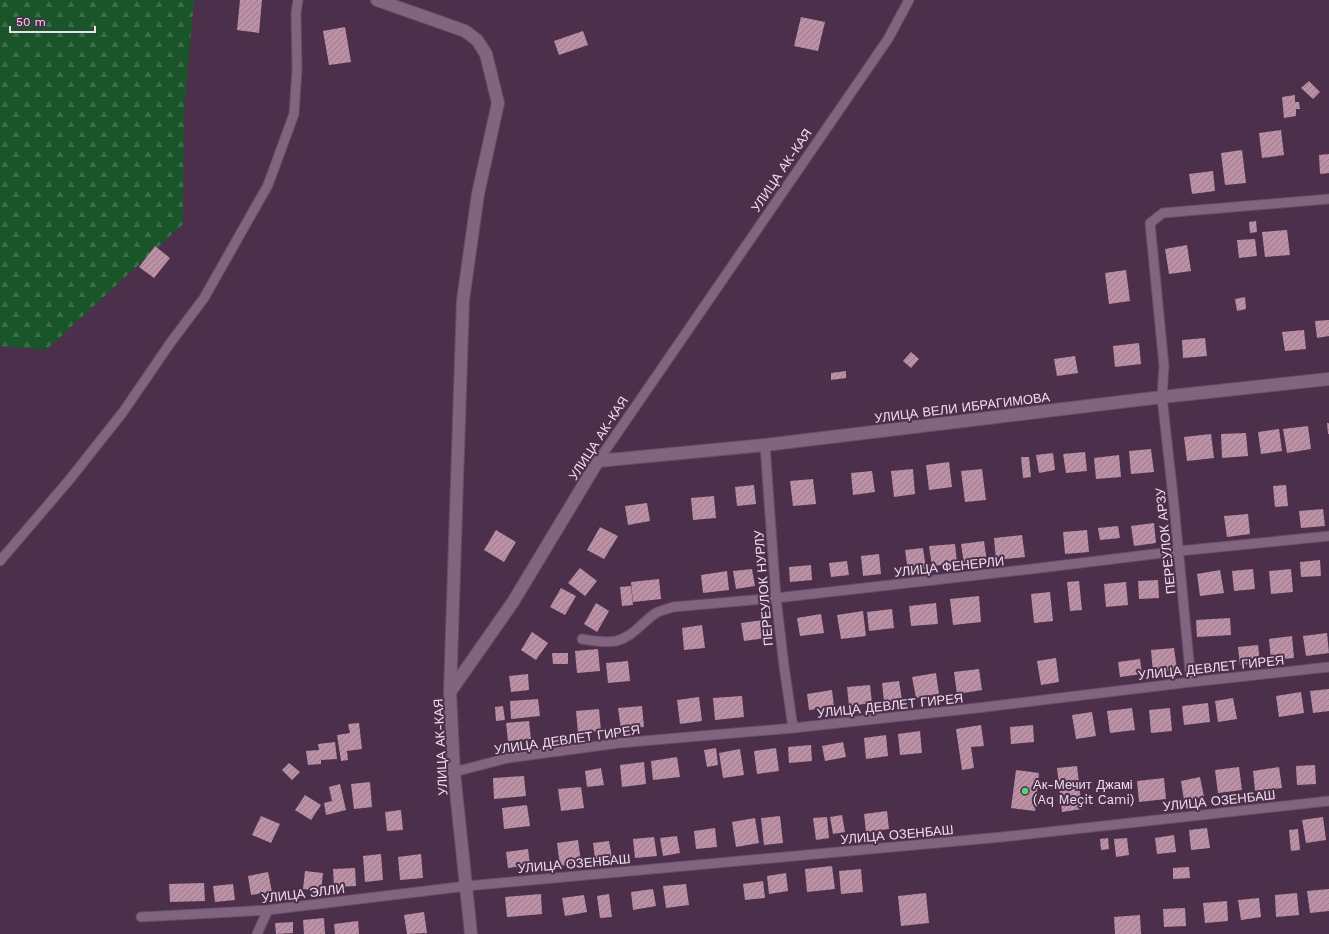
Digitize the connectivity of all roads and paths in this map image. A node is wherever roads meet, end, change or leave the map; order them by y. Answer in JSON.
{"nodes":[{"id":1,"x":298,"y":0,"type":"edge"},
{"id":2,"x":377,"y":0,"type":"edge"},
{"id":3,"x":908,"y":0,"type":"edge"},
{"id":4,"x":1329,"y":199,"type":"edge"},
{"id":5,"x":1329,"y":379,"type":"edge"},
{"id":6,"x":1162,"y":397,"type":"junction"},
{"id":7,"x":765,"y":445,"type":"junction"},
{"id":8,"x":598,"y":461,"type":"junction"},
{"id":9,"x":1329,"y":536,"type":"edge"},
{"id":10,"x":1179,"y":551,"type":"junction"},
{"id":11,"x":0,"y":561,"type":"edge"},
{"id":12,"x":776,"y":598,"type":"junction"},
{"id":13,"x":582,"y":640,"type":"dead end"},
{"id":14,"x":1329,"y":667,"type":"edge"},
{"id":15,"x":1191,"y":682,"type":"junction"},
{"id":16,"x":450,"y":692,"type":"junction"},
{"id":17,"x":793,"y":728,"type":"junction"},
{"id":18,"x":454,"y":772,"type":"junction"},
{"id":19,"x":1329,"y":801,"type":"edge"},
{"id":20,"x":467,"y":886,"type":"junction"},
{"id":21,"x":268,"y":910,"type":"junction"},
{"id":22,"x":141,"y":917,"type":"dead end"},
{"id":23,"x":257,"y":934,"type":"edge"},
{"id":24,"x":472,"y":934,"type":"edge"}],
"edges":[{"from":1,"to":11,"type":"street"},
{"from":2,"to":16,"type":"street"},
{"from":3,"to":8,"type":"street","name":"УЛИЦА АК-КАЯ"},
{"from":4,"to":6,"type":"street","name":"ПЕРЕУЛОК АРЗУ"},
{"from":5,"to":6,"type":"street","name":"УЛИЦА ВЕЛИ ИБРАГИМОВА"},
{"from":6,"to":7,"type":"street","name":"УЛИЦА ВЕЛИ ИБРАГИМОВА"},
{"from":6,"to":10,"type":"street","name":"ПЕРЕУЛОК АРЗУ"},
{"from":7,"to":8,"type":"street","name":"УЛИЦА ВЕЛИ ИБРАГИМОВА"},
{"from":7,"to":12,"type":"street","name":"ПЕРЕУЛОК НУРЛУ"},
{"from":8,"to":16,"type":"street","name":"УЛИЦА АК-КАЯ"},
{"from":9,"to":10,"type":"street","name":"УЛИЦА ФЕНЕРЛИ"},
{"from":10,"to":12,"type":"street","name":"УЛИЦА ФЕНЕРЛИ"},
{"from":10,"to":15,"type":"street","name":"ПЕРЕУЛОК АРЗУ"},
{"from":12,"to":13,"type":"street","name":"УЛИЦА ФЕНЕРЛИ"},
{"from":12,"to":17,"type":"street","name":"ПЕРЕУЛОК НУРЛУ"},
{"from":14,"to":15,"type":"street","name":"УЛИЦА ДЕВЛЕТ ГИРЕЯ"},
{"from":15,"to":17,"type":"street","name":"УЛИЦА ДЕВЛЕТ ГИРЕЯ"},
{"from":16,"to":18,"type":"street","name":"УЛИЦА АК-КАЯ"},
{"from":17,"to":18,"type":"street","name":"УЛИЦА ДЕВЛЕТ ГИРЕЯ"},
{"from":18,"to":20,"type":"street","name":"УЛИЦА АК-КАЯ"},
{"from":19,"to":20,"type":"street","name":"УЛИЦА ОЗЕНБАШ"},
{"from":20,"to":21,"type":"street","name":"УЛИЦА ЭЛЛИ"},
{"from":20,"to":24,"type":"street","name":"УЛИЦА АК-КАЯ"},
{"from":21,"to":22,"type":"street","name":"УЛИЦА ЭЛЛИ"},
{"from":21,"to":23,"type":"street"}]}
